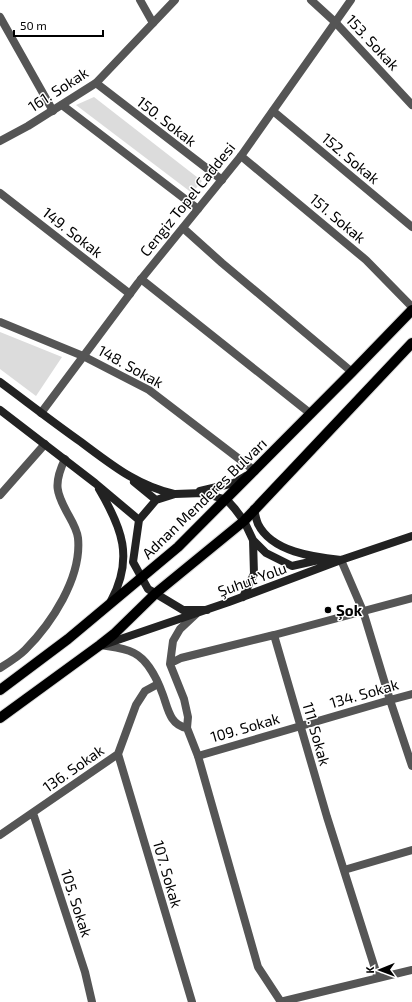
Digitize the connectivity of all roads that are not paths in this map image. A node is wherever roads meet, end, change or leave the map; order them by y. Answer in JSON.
{"nodes":[{"id":1,"x":140,"y":0,"type":"edge"},
{"id":2,"x":175,"y":0,"type":"edge"},
{"id":3,"x":311,"y":0,"type":"edge"},
{"id":4,"x":351,"y":0,"type":"edge"},
{"id":5,"x":0,"y":17,"type":"edge"},
{"id":6,"x":335,"y":22,"type":"junction"},
{"id":7,"x":153,"y":23,"type":"junction"},
{"id":8,"x":96,"y":83,"type":"junction"},
{"id":9,"x":62,"y":105,"type":"junction"},
{"id":10,"x":412,"y":105,"type":"edge"},
{"id":11,"x":53,"y":111,"type":"junction"},
{"id":12,"x":273,"y":111,"type":"junction"},
{"id":13,"x":0,"y":141,"type":"edge"},
{"id":14,"x":241,"y":156,"type":"junction"},
{"id":15,"x":222,"y":180,"type":"junction"},
{"id":16,"x":0,"y":192,"type":"edge"},
{"id":17,"x":198,"y":209,"type":"junction"},
{"id":18,"x":412,"y":227,"type":"edge"},
{"id":19,"x":183,"y":228,"type":"junction"},
{"id":20,"x":141,"y":279,"type":"junction"},
{"id":21,"x":130,"y":294,"type":"junction"},
{"id":22,"x":412,"y":307,"type":"edge"},
{"id":23,"x":412,"y":310,"type":"edge"},
{"id":24,"x":0,"y":322,"type":"edge"},
{"id":25,"x":412,"y":343,"type":"edge"},
{"id":26,"x":83,"y":356,"type":"junction"},
{"id":27,"x":352,"y":372,"type":"junction"},
{"id":28,"x":0,"y":382,"type":"edge"},
{"id":29,"x":0,"y":410,"type":"edge"},
{"id":30,"x":41,"y":413,"type":"junction"},
{"id":31,"x":311,"y":414,"type":"junction"},
{"id":32,"x":45,"y":444,"type":"junction"},
{"id":33,"x":65,"y":459,"type":"junction"},
{"id":34,"x":255,"y":471,"type":"junction"},
{"id":35,"x":126,"y":475,"type":"junction"},
{"id":36,"x":95,"y":483,"type":"junction"},
{"id":37,"x":192,"y":493,"type":"junction"},
{"id":38,"x":175,"y":494,"type":"junction"},
{"id":39,"x":0,"y":495,"type":"edge"},
{"id":40,"x":156,"y":500,"type":"junction"},
{"id":41,"x":227,"y":500,"type":"junction"},
{"id":42,"x":254,"y":509,"type":"junction"},
{"id":43,"x":139,"y":520,"type":"junction"},
{"id":44,"x":244,"y":521,"type":"junction"},
{"id":45,"x":412,"y":536,"type":"edge"},
{"id":46,"x":253,"y":540,"type":"junction"},
{"id":47,"x":328,"y":558,"type":"junction"},
{"id":48,"x":341,"y":560,"type":"junction"},
{"id":49,"x":141,"y":578,"type":"junction"},
{"id":50,"x":156,"y":593,"type":"junction"},
{"id":51,"x":243,"y":597,"type":"junction"},
{"id":52,"x":412,"y":598,"type":"edge"},
{"id":53,"x":109,"y":605,"type":"junction"},
{"id":54,"x":207,"y":610,"type":"junction"},
{"id":55,"x":363,"y":611,"type":"junction"},
{"id":56,"x":197,"y":613,"type":"junction"},
{"id":57,"x":274,"y":635,"type":"junction"},
{"id":58,"x":100,"y":645,"type":"junction"},
{"id":59,"x":175,"y":661,"type":"dead end"},
{"id":60,"x":0,"y":668,"type":"edge"},
{"id":61,"x":158,"y":684,"type":"junction"},
{"id":62,"x":0,"y":690,"type":"edge"},
{"id":63,"x":412,"y":694,"type":"edge"},
{"id":64,"x":390,"y":700,"type":"junction"},
{"id":65,"x":0,"y":718,"type":"edge"},
{"id":66,"x":300,"y":726,"type":"junction"},
{"id":67,"x":187,"y":728,"type":"junction"},
{"id":68,"x":118,"y":754,"type":"junction"},
{"id":69,"x":198,"y":756,"type":"junction"},
{"id":70,"x":412,"y":766,"type":"edge"},
{"id":71,"x":33,"y":813,"type":"junction"},
{"id":72,"x":0,"y":836,"type":"edge"},
{"id":73,"x":412,"y":850,"type":"edge"},
{"id":74,"x":344,"y":870,"type":"junction"},
{"id":75,"x":412,"y":970,"type":"edge"},
{"id":76,"x":378,"y":978,"type":"junction"},
{"id":77,"x":92,"y":1002,"type":"edge"},
{"id":78,"x":192,"y":1002,"type":"edge"},
{"id":79,"x":281,"y":1002,"type":"edge"}],
"edges":[{"from":1,"to":7,"type":"street"},
{"from":2,"to":7,"type":"street","name":"161. Sokak"},
{"from":3,"to":6,"type":"street","name":"153. Sokak"},
{"from":4,"to":6,"type":"street","name":"Cengiz Topel Caddesi"},
{"from":5,"to":11,"type":"street"},
{"from":6,"to":10,"type":"street","name":"153. Sokak"},
{"from":6,"to":12,"type":"street","name":"Cengiz Topel Caddesi"},
{"from":7,"to":8,"type":"street","name":"161. Sokak"},
{"from":8,"to":9,"type":"street","name":"161. Sokak"},
{"from":8,"to":15,"type":"street","name":"150. Sokak"},
{"from":9,"to":11,"type":"street","name":"161. Sokak"},
{"from":9,"to":17,"type":"street"},
{"from":11,"to":13,"type":"street","name":"161. Sokak"},
{"from":12,"to":14,"type":"street","name":"Cengiz Topel Caddesi"},
{"from":12,"to":18,"type":"street","name":"152. Sokak"},
{"from":14,"to":15,"type":"street","name":"Cengiz Topel Caddesi"},
{"from":14,"to":22,"type":"street","name":"151. Sokak"},
{"from":15,"to":17,"type":"street","name":"Cengiz Topel Caddesi"},
{"from":16,"to":21,"type":"street","name":"149. Sokak"},
{"from":17,"to":19,"type":"street","name":"Cengiz Topel Caddesi"},
{"from":19,"to":20,"type":"street","name":"Cengiz Topel Caddesi"},
{"from":19,"to":27,"type":"street"},
{"from":20,"to":21,"type":"street","name":"Cengiz Topel Caddesi"},
{"from":20,"to":31,"type":"street"},
{"from":21,"to":26,"type":"street","name":"Cengiz Topel Caddesi"},
{"from":23,"to":27,"type":"main road","name":"Adnan Menderes Bulvarı"},
{"from":24,"to":26,"type":"street","name":"148. Sokak"},
{"from":25,"to":42,"type":"main road"},
{"from":26,"to":30,"type":"street","name":"Cengiz Topel Caddesi"},
{"from":26,"to":34,"type":"street","name":"148. Sokak"},
{"from":27,"to":31,"type":"main road","name":"Adnan Menderes Bulvarı"},
{"from":28,"to":30,"type":"main road"},
{"from":29,"to":32,"type":"main road"},
{"from":30,"to":35,"type":"main road"},
{"from":31,"to":34,"type":"main road","name":"Adnan Menderes Bulvarı"},
{"from":32,"to":33,"type":"main road"},
{"from":32,"to":39,"type":"street"},
{"from":33,"to":36,"type":"main road"},
{"from":33,"to":60,"type":"street"},
{"from":34,"to":37,"type":"main road"},
{"from":34,"to":41,"type":"main road","name":"Adnan Menderes Bulvarı"},
{"from":35,"to":38,"type":"main road"},
{"from":35,"to":40,"type":"main road"},
{"from":36,"to":43,"type":"main road"},
{"from":36,"to":53,"type":"main road"},
{"from":37,"to":38,"type":"main road"},
{"from":37,"to":41,"type":"main road"},
{"from":38,"to":40,"type":"main road"},
{"from":40,"to":43,"type":"main road"},
{"from":41,"to":44,"type":"main road"},
{"from":41,"to":49,"type":"main road","name":"Adnan Menderes Bulvarı"},
{"from":42,"to":44,"type":"main road"},
{"from":42,"to":47,"type":"main road"},
{"from":43,"to":49,"type":"main road"},
{"from":44,"to":46,"type":"main road"},
{"from":44,"to":50,"type":"main road"},
{"from":45,"to":48,"type":"main road","name":"Şuhut Yolu"},
{"from":46,"to":47,"type":"main road"},
{"from":46,"to":51,"type":"main road"},
{"from":47,"to":48,"type":"main road"},
{"from":48,"to":51,"type":"main road","name":"Şuhut Yolu"},
{"from":48,"to":55,"type":"street"},
{"from":49,"to":50,"type":"main road"},
{"from":49,"to":53,"type":"main road","name":"Adnan Menderes Bulvarı"},
{"from":50,"to":54,"type":"main road"},
{"from":50,"to":58,"type":"main road"},
{"from":51,"to":54,"type":"main road","name":"Şuhut Yolu"},
{"from":52,"to":55,"type":"street"},
{"from":53,"to":62,"type":"main road","name":"Adnan Menderes Bulvarı"},
{"from":54,"to":56,"type":"main road","name":"Şuhut Yolu"},
{"from":55,"to":57,"type":"street"},
{"from":55,"to":64,"type":"street"},
{"from":56,"to":58,"type":"main road","name":"Şuhut Yolu"},
{"from":56,"to":67,"type":"street"},
{"from":57,"to":59,"type":"street"},
{"from":57,"to":66,"type":"street","name":"111. Sokak"},
{"from":58,"to":61,"type":"street"},
{"from":58,"to":65,"type":"main road"},
{"from":61,"to":67,"type":"street"},
{"from":61,"to":68,"type":"street","name":"136. Sokak"},
{"from":63,"to":64,"type":"street","name":"134. Sokak"},
{"from":64,"to":66,"type":"street","name":"134. Sokak"},
{"from":64,"to":70,"type":"street"},
{"from":66,"to":69,"type":"street","name":"109. Sokak"},
{"from":66,"to":74,"type":"street","name":"111. Sokak"},
{"from":67,"to":69,"type":"street"},
{"from":68,"to":71,"type":"street","name":"136. Sokak"},
{"from":68,"to":78,"type":"street","name":"107. Sokak"},
{"from":69,"to":79,"type":"street"},
{"from":71,"to":72,"type":"street","name":"136. Sokak"},
{"from":71,"to":77,"type":"street","name":"105. Sokak"},
{"from":73,"to":74,"type":"street"},
{"from":74,"to":76,"type":"street","name":"111. Sokak"},
{"from":75,"to":76,"type":"street"},
{"from":76,"to":79,"type":"street"}]}
